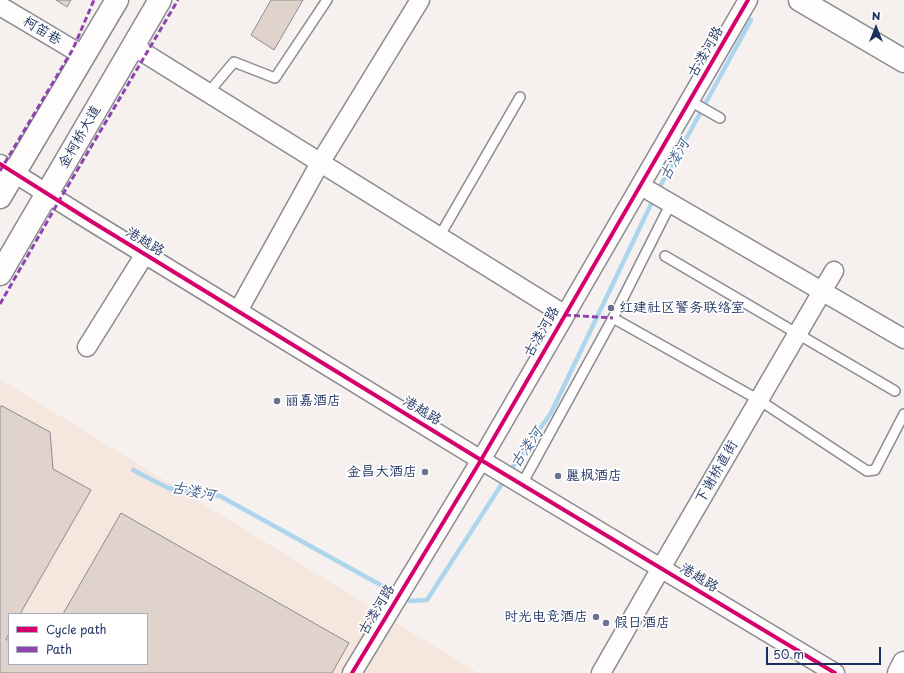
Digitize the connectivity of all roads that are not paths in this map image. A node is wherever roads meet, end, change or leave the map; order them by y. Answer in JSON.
{"nodes":[{"id":1,"x":4,"y":0,"type":"edge"},
{"id":2,"x":118,"y":0,"type":"edge"},
{"id":3,"x":160,"y":0,"type":"edge"},
{"id":4,"x":327,"y":0,"type":"edge"},
{"id":5,"x":420,"y":0,"type":"edge"},
{"id":6,"x":748,"y":0,"type":"edge"},
{"id":7,"x":800,"y":0,"type":"edge"},
{"id":8,"x":0,"y":6,"type":"edge"},
{"id":9,"x":133,"y":46,"type":"junction"},
{"id":10,"x":84,"y":56,"type":"junction"},
{"id":11,"x":904,"y":61,"type":"edge"},
{"id":12,"x":208,"y":93,"type":"junction"},
{"id":13,"x":520,"y":97,"type":"dead end"},
{"id":14,"x":692,"y":103,"type":"junction"},
{"id":15,"x":720,"y":118,"type":"dead end"},
{"id":16,"x":320,"y":163,"type":"junction"},
{"id":17,"x":7,"y":168,"type":"edge"},
{"id":18,"x":48,"y":194,"type":"junction"},
{"id":19,"x":656,"y":194,"type":"junction"},
{"id":20,"x":0,"y":197,"type":"edge"},
{"id":21,"x":439,"y":237,"type":"junction"},
{"id":22,"x":145,"y":254,"type":"junction"},
{"id":23,"x":665,"y":256,"type":"dead end"},
{"id":24,"x":834,"y":271,"type":"dead end"},
{"id":25,"x":0,"y":274,"type":"edge"},
{"id":26,"x":822,"y":291,"type":"junction"},
{"id":27,"x":238,"y":311,"type":"junction"},
{"id":28,"x":565,"y":315,"type":"junction"},
{"id":29,"x":613,"y":318,"type":"junction"},
{"id":30,"x":797,"y":333,"type":"junction"},
{"id":31,"x":904,"y":339,"type":"edge"},
{"id":32,"x":87,"y":347,"type":"dead end"},
{"id":33,"x":895,"y":391,"type":"dead end"},
{"id":34,"x":759,"y":400,"type":"junction"},
{"id":35,"x":904,"y":414,"type":"edge"},
{"id":36,"x":481,"y":460,"type":"junction"},
{"id":37,"x":513,"y":479,"type":"junction"},
{"id":38,"x":661,"y":568,"type":"junction"},
{"id":39,"x":904,"y":663,"type":"edge"},
{"id":40,"x":352,"y":673,"type":"edge"},
{"id":41,"x":601,"y":673,"type":"edge"},
{"id":42,"x":834,"y":673,"type":"edge"},
{"id":43,"x":899,"y":673,"type":"edge"}],
"edges":[{"from":1,"to":8,"type":"lane"},
{"from":2,"to":10,"type":"main road"},
{"from":3,"to":9,"type":"main road","name":"金柯桥大道"},
{"from":4,"to":12,"type":"lane"},
{"from":5,"to":16,"type":"street"},
{"from":6,"to":14,"type":"street","name":"古溇河路"},
{"from":7,"to":11,"type":"main road"},
{"from":8,"to":10,"type":"street","name":"柯笛巷"},
{"from":9,"to":12,"type":"street"},
{"from":9,"to":18,"type":"main road","name":"金柯桥大道"},
{"from":10,"to":17,"type":"main road"},
{"from":12,"to":16,"type":"street"},
{"from":13,"to":21,"type":"lane"},
{"from":14,"to":15,"type":"lane"},
{"from":14,"to":19,"type":"street","name":"古溇河路"},
{"from":16,"to":21,"type":"street"},
{"from":16,"to":27,"type":"street"},
{"from":17,"to":18,"type":"street","name":"港越路"},
{"from":17,"to":20,"type":"main road"},
{"from":18,"to":22,"type":"street","name":"港越路"},
{"from":18,"to":25,"type":"main road","name":"金柯桥大道"},
{"from":19,"to":26,"type":"street"},
{"from":19,"to":28,"type":"street","name":"古溇河路"},
{"from":19,"to":29,"type":"lane"},
{"from":21,"to":28,"type":"street"},
{"from":22,"to":27,"type":"street","name":"港越路"},
{"from":22,"to":32,"type":"street"},
{"from":23,"to":30,"type":"lane"},
{"from":24,"to":26,"type":"street","name":"下谢桥直街"},
{"from":26,"to":30,"type":"street","name":"下谢桥直街"},
{"from":26,"to":31,"type":"street"},
{"from":27,"to":36,"type":"street","name":"港越路"},
{"from":28,"to":36,"type":"street","name":"古溇河路"},
{"from":29,"to":34,"type":"lane"},
{"from":29,"to":37,"type":"lane"},
{"from":30,"to":33,"type":"lane"},
{"from":30,"to":34,"type":"street","name":"下谢桥直街"},
{"from":34,"to":35,"type":"lane"},
{"from":34,"to":38,"type":"street","name":"下谢桥直街"},
{"from":36,"to":37,"type":"street","name":"港越路"},
{"from":36,"to":40,"type":"street","name":"古溇河路"},
{"from":37,"to":38,"type":"street","name":"港越路"},
{"from":38,"to":41,"type":"street","name":"下谢桥直街"},
{"from":38,"to":42,"type":"street","name":"港越路"},
{"from":39,"to":43,"type":"main road"}]}
